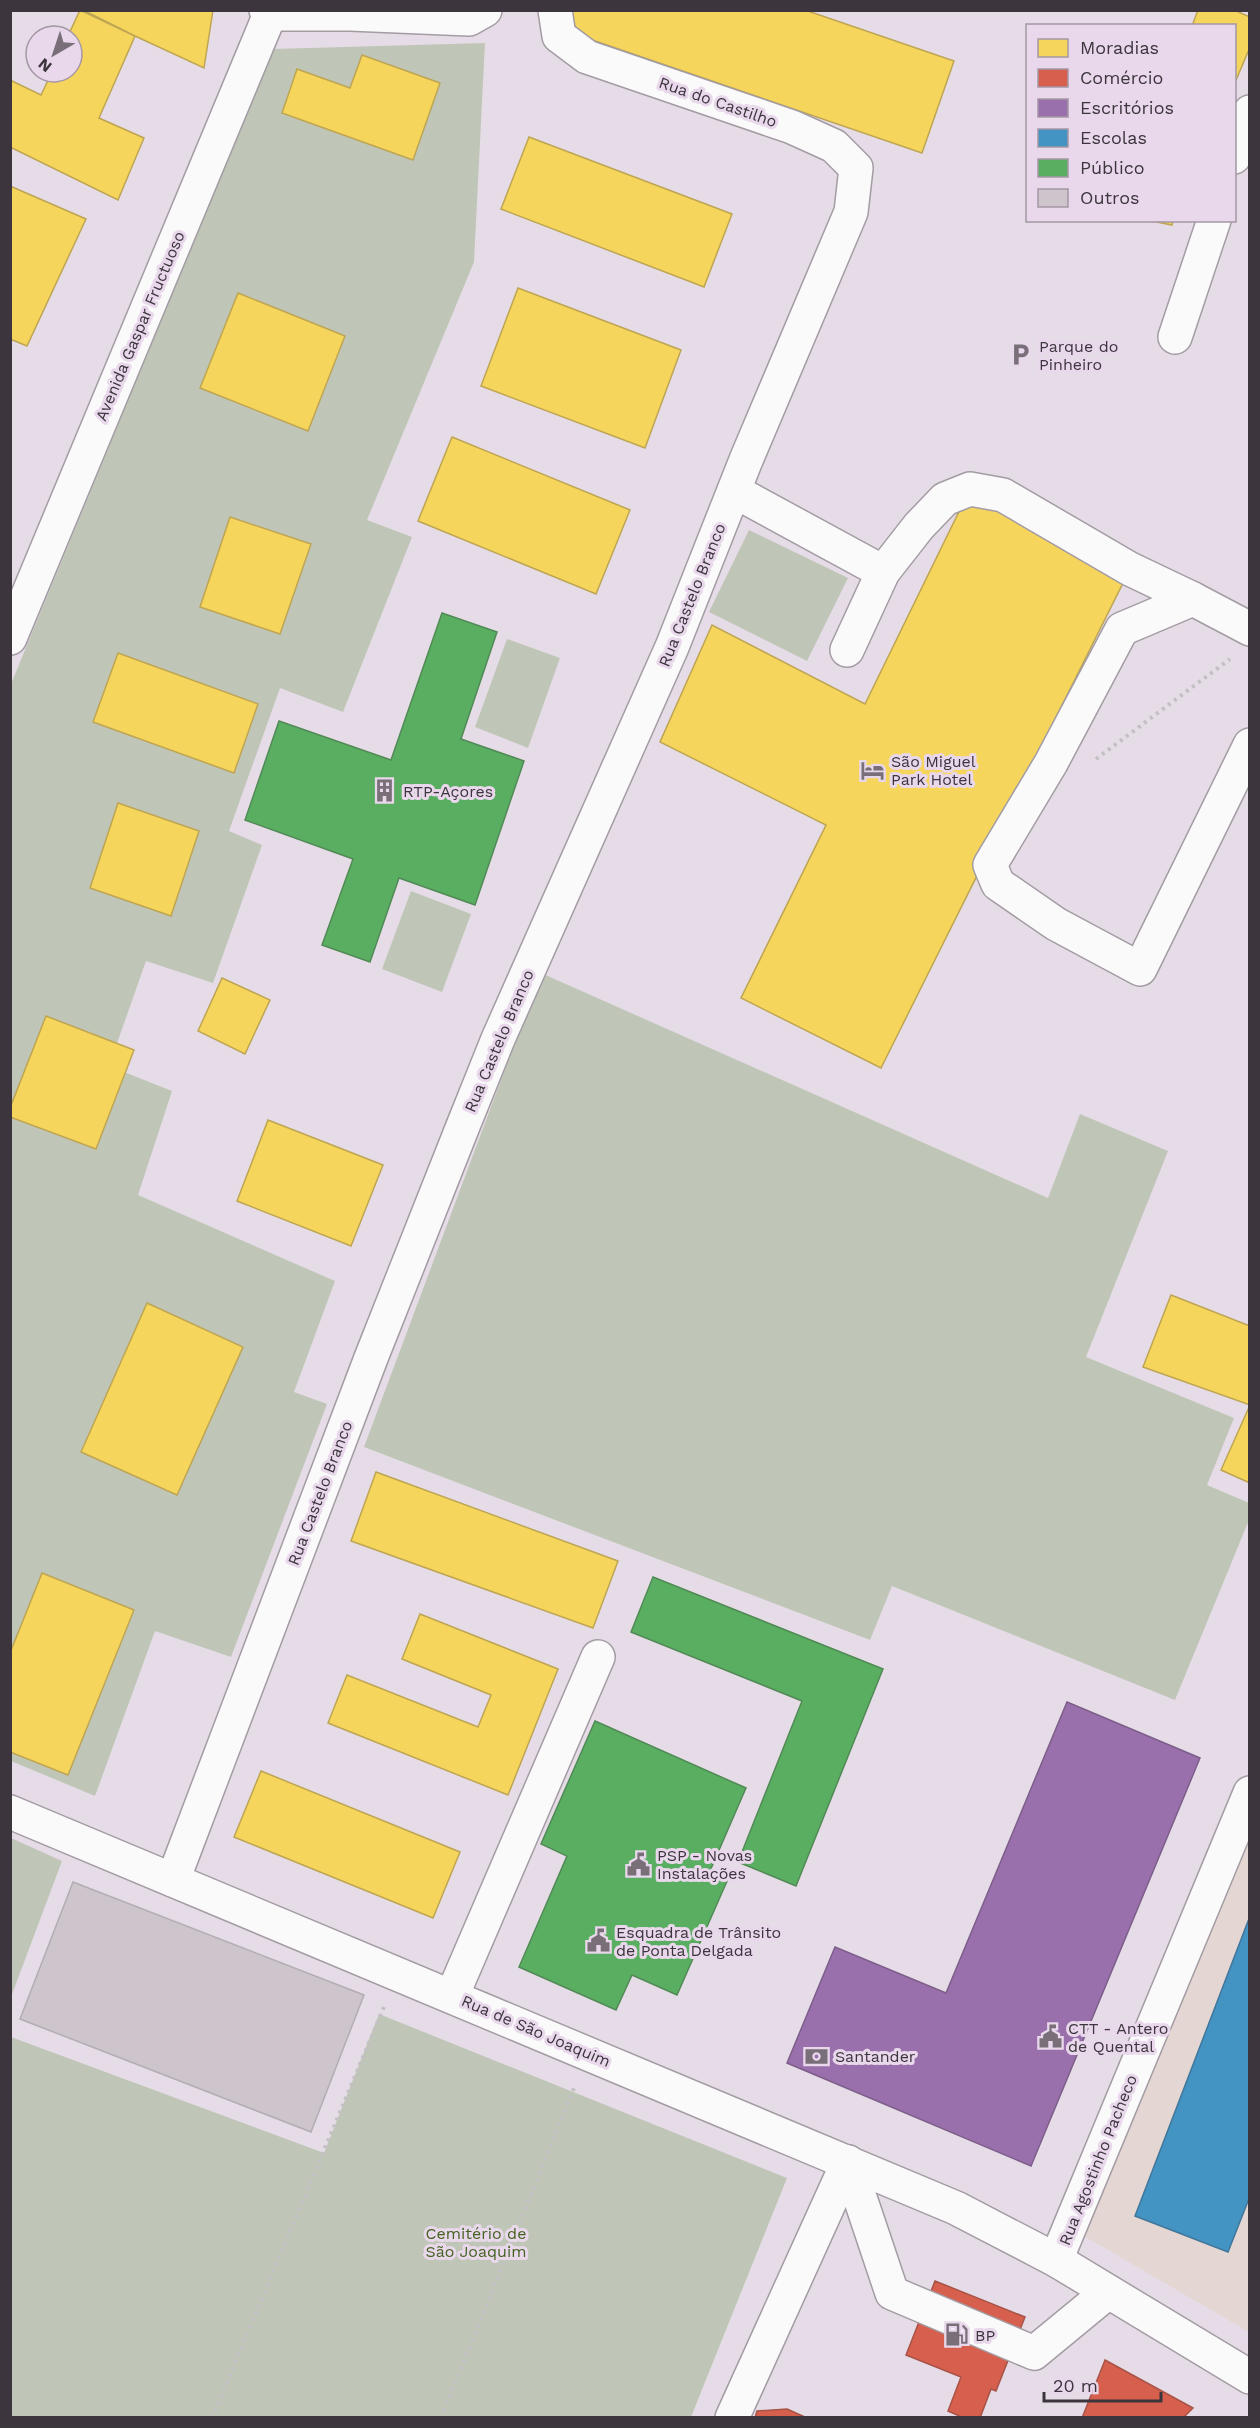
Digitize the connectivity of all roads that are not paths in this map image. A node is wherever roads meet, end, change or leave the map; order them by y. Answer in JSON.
{"nodes":[{"id":1,"x":485,"y":10,"type":"edge"},
{"id":2,"x":555,"y":10,"type":"edge"},
{"id":3,"x":268,"y":12,"type":"edge"},
{"id":4,"x":1250,"y":112,"type":"edge"},
{"id":5,"x":1236,"y":151,"type":"edge"},
{"id":6,"x":851,"y":212,"type":"joint"},
{"id":7,"x":1213,"y":222,"type":"edge"},
{"id":8,"x":1175,"y":337,"type":"dead end"},
{"id":9,"x":734,"y":492,"type":"junction"},
{"id":10,"x":883,"y":572,"type":"junction"},
{"id":11,"x":1193,"y":598,"type":"junction"},
{"id":12,"x":1250,"y":629,"type":"edge"},
{"id":13,"x":10,"y":638,"type":"edge"},
{"id":14,"x":847,"y":650,"type":"dead end"},
{"id":15,"x":1250,"y":745,"type":"edge"},
{"id":16,"x":598,"y":1657,"type":"dead end"},
{"id":17,"x":1250,"y":1793,"type":"edge"},
{"id":18,"x":10,"y":1812,"type":"edge"},
{"id":19,"x":173,"y":1880,"type":"junction"},
{"id":20,"x":452,"y":1996,"type":"junction"},
{"id":21,"x":848,"y":2162,"type":"junction"},
{"id":22,"x":1056,"y":2260,"type":"junction"},
{"id":23,"x":1108,"y":2292,"type":"junction"},
{"id":24,"x":1250,"y":2378,"type":"edge"},
{"id":25,"x":732,"y":2418,"type":"edge"}],
"edges":[{"from":1,"to":3,"type":"street"},
{"from":2,"to":6,"type":"street","name":"Rua do Castilho"},
{"from":3,"to":13,"type":"street","name":"Avenida Gaspar Fructuoso"},
{"from":4,"to":5,"type":"street"},
{"from":6,"to":9,"type":"street","name":"Rua Castelo Branco"},
{"from":7,"to":8,"type":"street"},
{"from":9,"to":10,"type":"street"},
{"from":9,"to":19,"type":"street","name":"Rua Castelo Branco"},
{"from":10,"to":11,"type":"street"},
{"from":10,"to":14,"type":"street"},
{"from":11,"to":12,"type":"street"},
{"from":11,"to":15,"type":"street"},
{"from":16,"to":20,"type":"street"},
{"from":17,"to":22,"type":"street","name":"Rua Agostinho Pacheco"},
{"from":18,"to":19,"type":"street","name":"Rua de São Joaquim"},
{"from":19,"to":20,"type":"street","name":"Rua de São Joaquim"},
{"from":20,"to":21,"type":"street","name":"Rua de São Joaquim"},
{"from":21,"to":22,"type":"street","name":"Rua de São Joaquim"},
{"from":21,"to":23,"type":"street"},
{"from":21,"to":25,"type":"street"},
{"from":22,"to":23,"type":"street","name":"Rua de São Joaquim"},
{"from":23,"to":24,"type":"street","name":"Rua de São Joaquim"}]}
